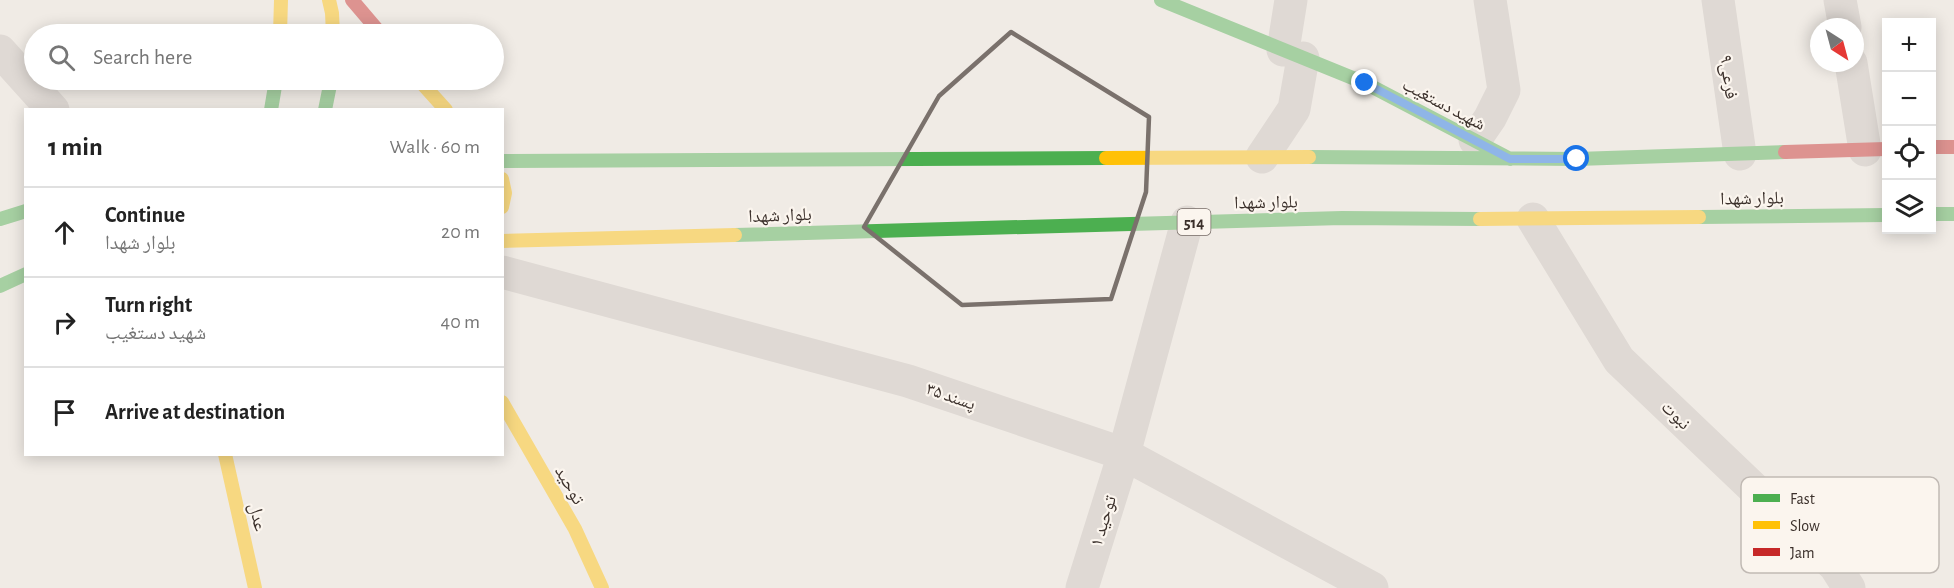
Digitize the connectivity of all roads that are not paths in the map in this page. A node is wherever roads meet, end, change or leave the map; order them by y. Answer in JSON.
{"nodes":[{"id":1,"x":280,"y":0,"type":"edge"},
{"id":2,"x":329,"y":0,"type":"edge"},
{"id":3,"x":352,"y":0,"type":"edge"},
{"id":4,"x":1161,"y":0,"type":"edge"},
{"id":5,"x":1291,"y":0,"type":"edge"},
{"id":6,"x":1491,"y":0,"type":"edge"},
{"id":7,"x":1718,"y":0,"type":"edge"},
{"id":8,"x":1840,"y":0,"type":"edge"},
{"id":9,"x":1843,"y":18,"type":"edge"},
{"id":10,"x":280,"y":24,"type":"edge"},
{"id":11,"x":333,"y":24,"type":"edge"},
{"id":12,"x":372,"y":24,"type":"edge"},
{"id":13,"x":0,"y":51,"type":"edge"},
{"id":14,"x":1293,"y":54,"type":"junction"},
{"id":15,"x":1854,"y":72,"type":"edge"},
{"id":16,"x":24,"y":78,"type":"edge"},
{"id":17,"x":35,"y":90,"type":"edge"},
{"id":18,"x":274,"y":90,"type":"edge"},
{"id":19,"x":329,"y":90,"type":"edge"},
{"id":20,"x":428,"y":90,"type":"edge"},
{"id":21,"x":51,"y":108,"type":"edge"},
{"id":22,"x":271,"y":108,"type":"edge"},
{"id":23,"x":325,"y":108,"type":"edge"},
{"id":24,"x":444,"y":108,"type":"edge"},
{"id":25,"x":1475,"y":140,"type":"junction"},
{"id":26,"x":1936,"y":147,"type":"edge"},
{"id":27,"x":1954,"y":147,"type":"edge"},
{"id":28,"x":1876,"y":149,"type":"edge"},
{"id":29,"x":1740,"y":153,"type":"junction"},
{"id":30,"x":1262,"y":157,"type":"junction"},
{"id":31,"x":1510,"y":159,"type":"junction"},
{"id":32,"x":504,"y":161,"type":"edge"},
{"id":33,"x":504,"y":182,"type":"edge"},
{"id":34,"x":504,"y":204,"type":"edge"},
{"id":35,"x":24,"y":212,"type":"edge"},
{"id":36,"x":1936,"y":214,"type":"edge"},
{"id":37,"x":1954,"y":214,"type":"edge"},
{"id":38,"x":1882,"y":215,"type":"edge"},
{"id":39,"x":0,"y":219,"type":"edge"},
{"id":40,"x":1533,"y":219,"type":"junction"},
{"id":41,"x":1187,"y":222,"type":"junction"},
{"id":42,"x":504,"y":241,"type":"edge"},
{"id":43,"x":504,"y":273,"type":"edge"},
{"id":44,"x":24,"y":275,"type":"edge"},
{"id":45,"x":0,"y":286,"type":"edge"},
{"id":46,"x":504,"y":406,"type":"edge"},
{"id":47,"x":1124,"y":454,"type":"junction"},
{"id":48,"x":225,"y":456,"type":"edge"},
{"id":49,"x":1741,"y":477,"type":"edge"},
{"id":50,"x":1839,"y":573,"type":"edge"},
{"id":51,"x":255,"y":588,"type":"edge"},
{"id":52,"x":602,"y":588,"type":"edge"},
{"id":53,"x":1082,"y":588,"type":"edge"},
{"id":54,"x":1372,"y":588,"type":"edge"},
{"id":55,"x":1849,"y":588,"type":"edge"}],
"edges":[{"from":1,"to":10,"type":"main road"},
{"from":2,"to":11,"type":"main road"},
{"from":3,"to":12,"type":"main road"},
{"from":4,"to":14,"type":"main road","name":"شهید دستغیب"},
{"from":5,"to":14,"type":"street"},
{"from":6,"to":25,"type":"street"},
{"from":7,"to":29,"type":"street","name":"فرعی۹"},
{"from":8,"to":9,"type":"street"},
{"from":13,"to":16,"type":"street"},
{"from":14,"to":25,"type":"main road","name":"شهید دستغیب"},
{"from":14,"to":30,"type":"street"},
{"from":15,"to":28,"type":"street"},
{"from":17,"to":21,"type":"street"},
{"from":18,"to":22,"type":"main road"},
{"from":19,"to":23,"type":"main road"},
{"from":20,"to":24,"type":"main road"},
{"from":25,"to":31,"type":"main road","name":"شهید دستغیب"},
{"from":26,"to":27,"type":"main road"},
{"from":28,"to":29,"type":"main road"},
{"from":29,"to":31,"type":"main road"},
{"from":30,"to":31,"type":"main road"},
{"from":30,"to":32,"type":"main road"},
{"from":33,"to":34,"type":"main road"},
{"from":35,"to":39,"type":"main road"},
{"from":36,"to":37,"type":"main road"},
{"from":38,"to":40,"type":"main road","name":"بلوار شهدا","number":"514"},
{"from":40,"to":41,"type":"main road","name":"بلوار شهدا","number":"514"},
{"from":40,"to":49,"type":"street","name":"نبوت"},
{"from":41,"to":42,"type":"main road","name":"بلوار شهدا","number":"514"},
{"from":41,"to":47,"type":"street","name":"توحید ۱"},
{"from":43,"to":47,"type":"street","name":"پسند ۳۵"},
{"from":44,"to":45,"type":"main road"},
{"from":46,"to":52,"type":"main road","name":"توحید"},
{"from":47,"to":53,"type":"street","name":"توحید ۱"},
{"from":47,"to":54,"type":"street","name":"پسند ۳۵"},
{"from":48,"to":51,"type":"main road","name":"عدل"},
{"from":50,"to":55,"type":"street","name":"نبوت"}]}
